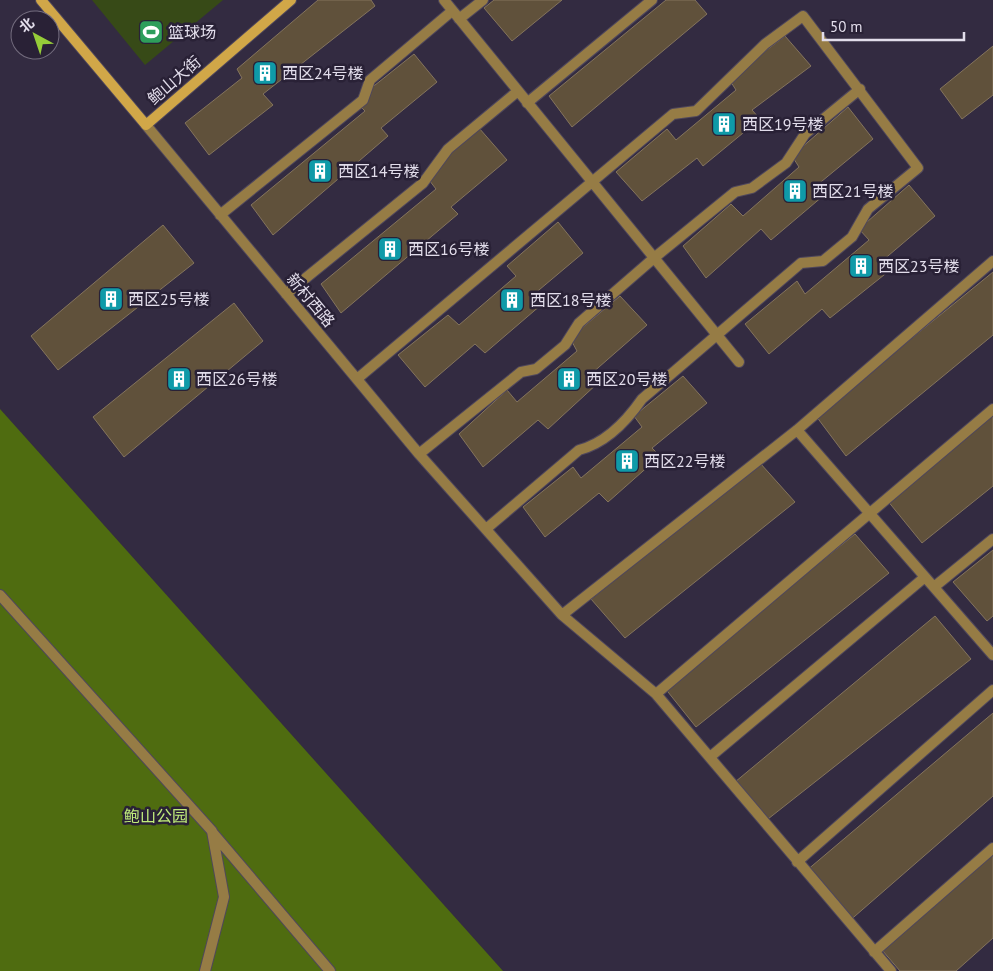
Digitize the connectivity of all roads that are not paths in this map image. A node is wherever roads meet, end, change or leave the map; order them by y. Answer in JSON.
{"nodes":[{"id":1,"x":41,"y":0,"type":"edge"},
{"id":2,"x":291,"y":0,"type":"edge"},
{"id":3,"x":444,"y":0,"type":"edge"},
{"id":4,"x":483,"y":0,"type":"edge"},
{"id":5,"x":652,"y":0,"type":"edge"},
{"id":6,"x":452,"y":11,"type":"junction"},
{"id":7,"x":459,"y":20,"type":"junction"},
{"id":8,"x":860,"y":89,"type":"junction"},
{"id":9,"x":518,"y":91,"type":"junction"},
{"id":10,"x":528,"y":103,"type":"junction"},
{"id":11,"x":146,"y":125,"type":"junction"},
{"id":12,"x":593,"y":183,"type":"junction"},
{"id":13,"x":220,"y":215,"type":"junction"},
{"id":14,"x":654,"y":258,"type":"junction"},
{"id":15,"x":993,"y":261,"type":"edge"},
{"id":16,"x":286,"y":294,"type":"junction"},
{"id":17,"x":716,"y":334,"type":"junction"},
{"id":18,"x":739,"y":362,"type":"dead end"},
{"id":19,"x":357,"y":379,"type":"junction"},
{"id":20,"x":993,"y":409,"type":"edge"},
{"id":21,"x":797,"y":430,"type":"junction"},
{"id":22,"x":419,"y":454,"type":"junction"},
{"id":23,"x":870,"y":513,"type":"junction"},
{"id":24,"x":486,"y":529,"type":"junction"},
{"id":25,"x":993,"y":539,"type":"edge"},
{"id":26,"x":925,"y":576,"type":"junction"},
{"id":27,"x":934,"y":587,"type":"junction"},
{"id":28,"x":0,"y":595,"type":"edge"},
{"id":29,"x":562,"y":615,"type":"junction"},
{"id":30,"x":993,"y":655,"type":"edge"},
{"id":31,"x":993,"y":690,"type":"edge"},
{"id":32,"x":656,"y":694,"type":"junction"},
{"id":33,"x":710,"y":758,"type":"junction"},
{"id":34,"x":212,"y":831,"type":"junction"},
{"id":35,"x":993,"y":848,"type":"edge"},
{"id":36,"x":797,"y":862,"type":"junction"},
{"id":37,"x":874,"y":952,"type":"junction"},
{"id":38,"x":206,"y":971,"type":"edge"},
{"id":39,"x":330,"y":971,"type":"edge"},
{"id":40,"x":891,"y":971,"type":"edge"}],
"edges":[{"from":1,"to":11,"type":"street","name":"新村西路"},
{"from":2,"to":11,"type":"street","name":"鲍山大街"},
{"from":3,"to":6,"type":"street"},
{"from":4,"to":7,"type":"street"},
{"from":5,"to":10,"type":"street"},
{"from":6,"to":7,"type":"street"},
{"from":6,"to":13,"type":"street"},
{"from":7,"to":9,"type":"street"},
{"from":8,"to":12,"type":"street"},
{"from":8,"to":14,"type":"street"},
{"from":8,"to":17,"type":"street"},
{"from":9,"to":10,"type":"street"},
{"from":9,"to":16,"type":"street"},
{"from":10,"to":12,"type":"street"},
{"from":11,"to":13,"type":"street","name":"新村西路"},
{"from":12,"to":14,"type":"street"},
{"from":12,"to":19,"type":"street"},
{"from":13,"to":16,"type":"street","name":"新村西路"},
{"from":14,"to":17,"type":"street"},
{"from":14,"to":22,"type":"street"},
{"from":15,"to":21,"type":"street"},
{"from":16,"to":19,"type":"street","name":"新村西路"},
{"from":17,"to":18,"type":"street"},
{"from":17,"to":24,"type":"street"},
{"from":19,"to":22,"type":"street","name":"新村西路"},
{"from":20,"to":23,"type":"street"},
{"from":21,"to":23,"type":"street"},
{"from":21,"to":29,"type":"street"},
{"from":22,"to":24,"type":"street","name":"新村西路"},
{"from":23,"to":26,"type":"street"},
{"from":23,"to":32,"type":"street"},
{"from":24,"to":29,"type":"street","name":"新村西路"},
{"from":25,"to":27,"type":"street"},
{"from":26,"to":27,"type":"street"},
{"from":26,"to":33,"type":"street"},
{"from":27,"to":30,"type":"street"},
{"from":28,"to":34,"type":"street"},
{"from":29,"to":32,"type":"street","name":"新村西路"},
{"from":31,"to":36,"type":"street"},
{"from":32,"to":33,"type":"street","name":"新村西路"},
{"from":33,"to":36,"type":"street","name":"新村西路"},
{"from":34,"to":38,"type":"street"},
{"from":34,"to":39,"type":"street"},
{"from":35,"to":37,"type":"street"},
{"from":36,"to":37,"type":"street","name":"新村西路"},
{"from":37,"to":40,"type":"street","name":"新村西路"}]}
